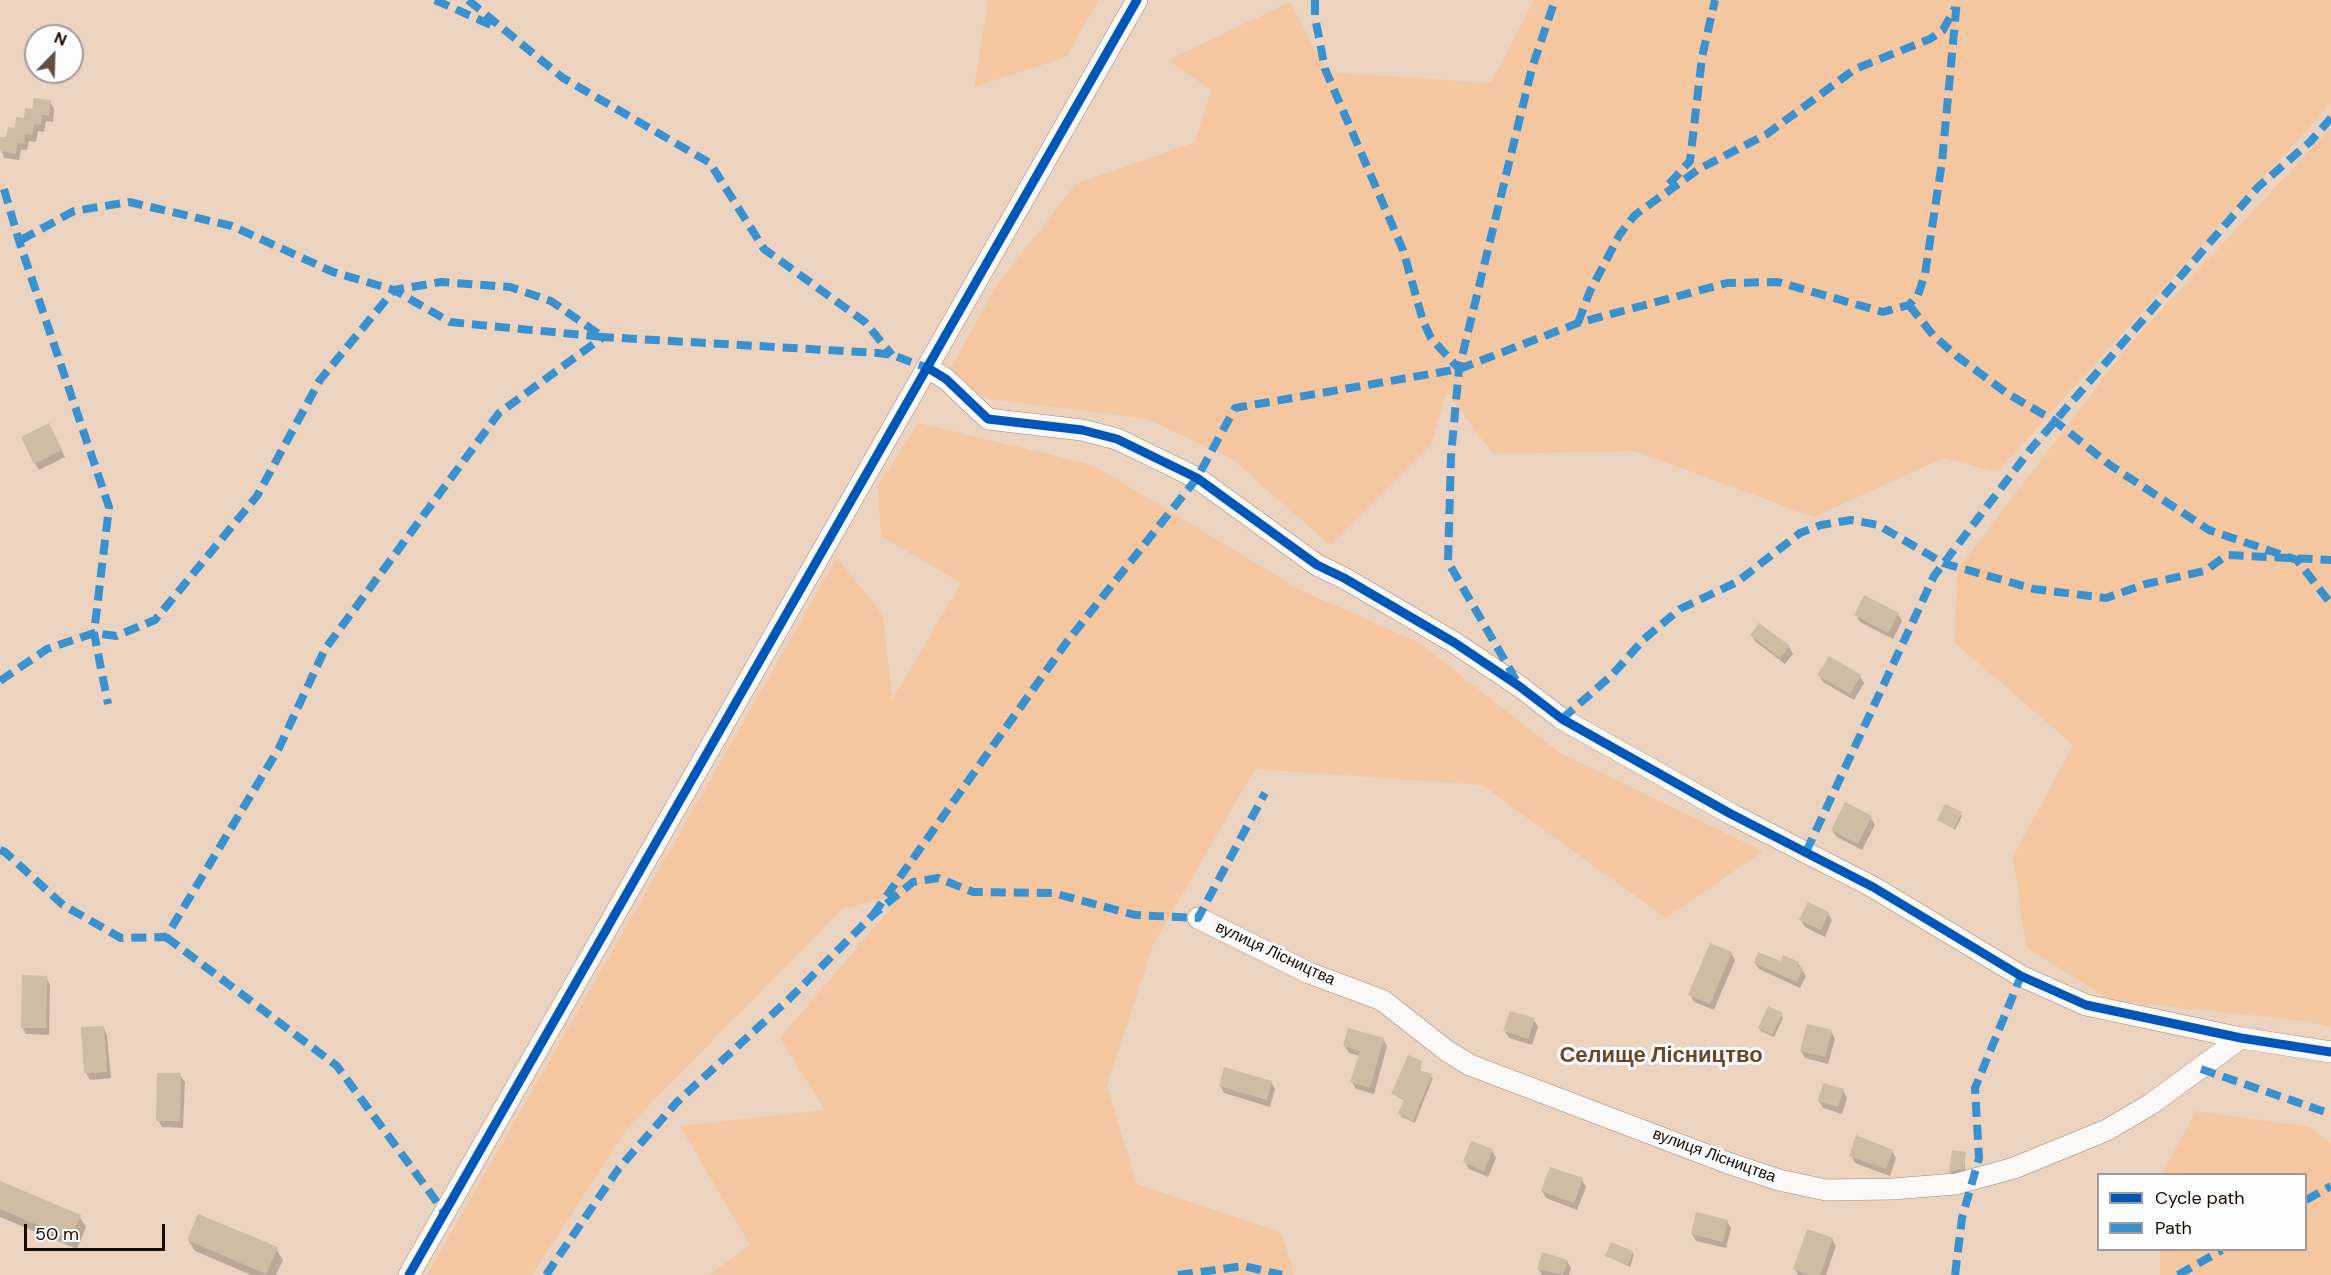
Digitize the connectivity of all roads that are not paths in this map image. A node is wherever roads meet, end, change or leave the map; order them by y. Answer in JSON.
{"nodes":[{"id":1,"x":1137,"y":0,"type":"edge"},
{"id":2,"x":928,"y":368,"type":"junction"},
{"id":3,"x":1198,"y":918,"type":"dead end"},
{"id":4,"x":2241,"y":1038,"type":"junction"},
{"id":5,"x":2331,"y":1052,"type":"edge"},
{"id":6,"x":409,"y":1275,"type":"edge"}],
"edges":[{"from":1,"to":2,"type":"street"},
{"from":2,"to":4,"type":"street"},
{"from":2,"to":6,"type":"street"},
{"from":3,"to":4,"type":"street","name":"вулиця Лісництва"},
{"from":4,"to":5,"type":"street"}]}
